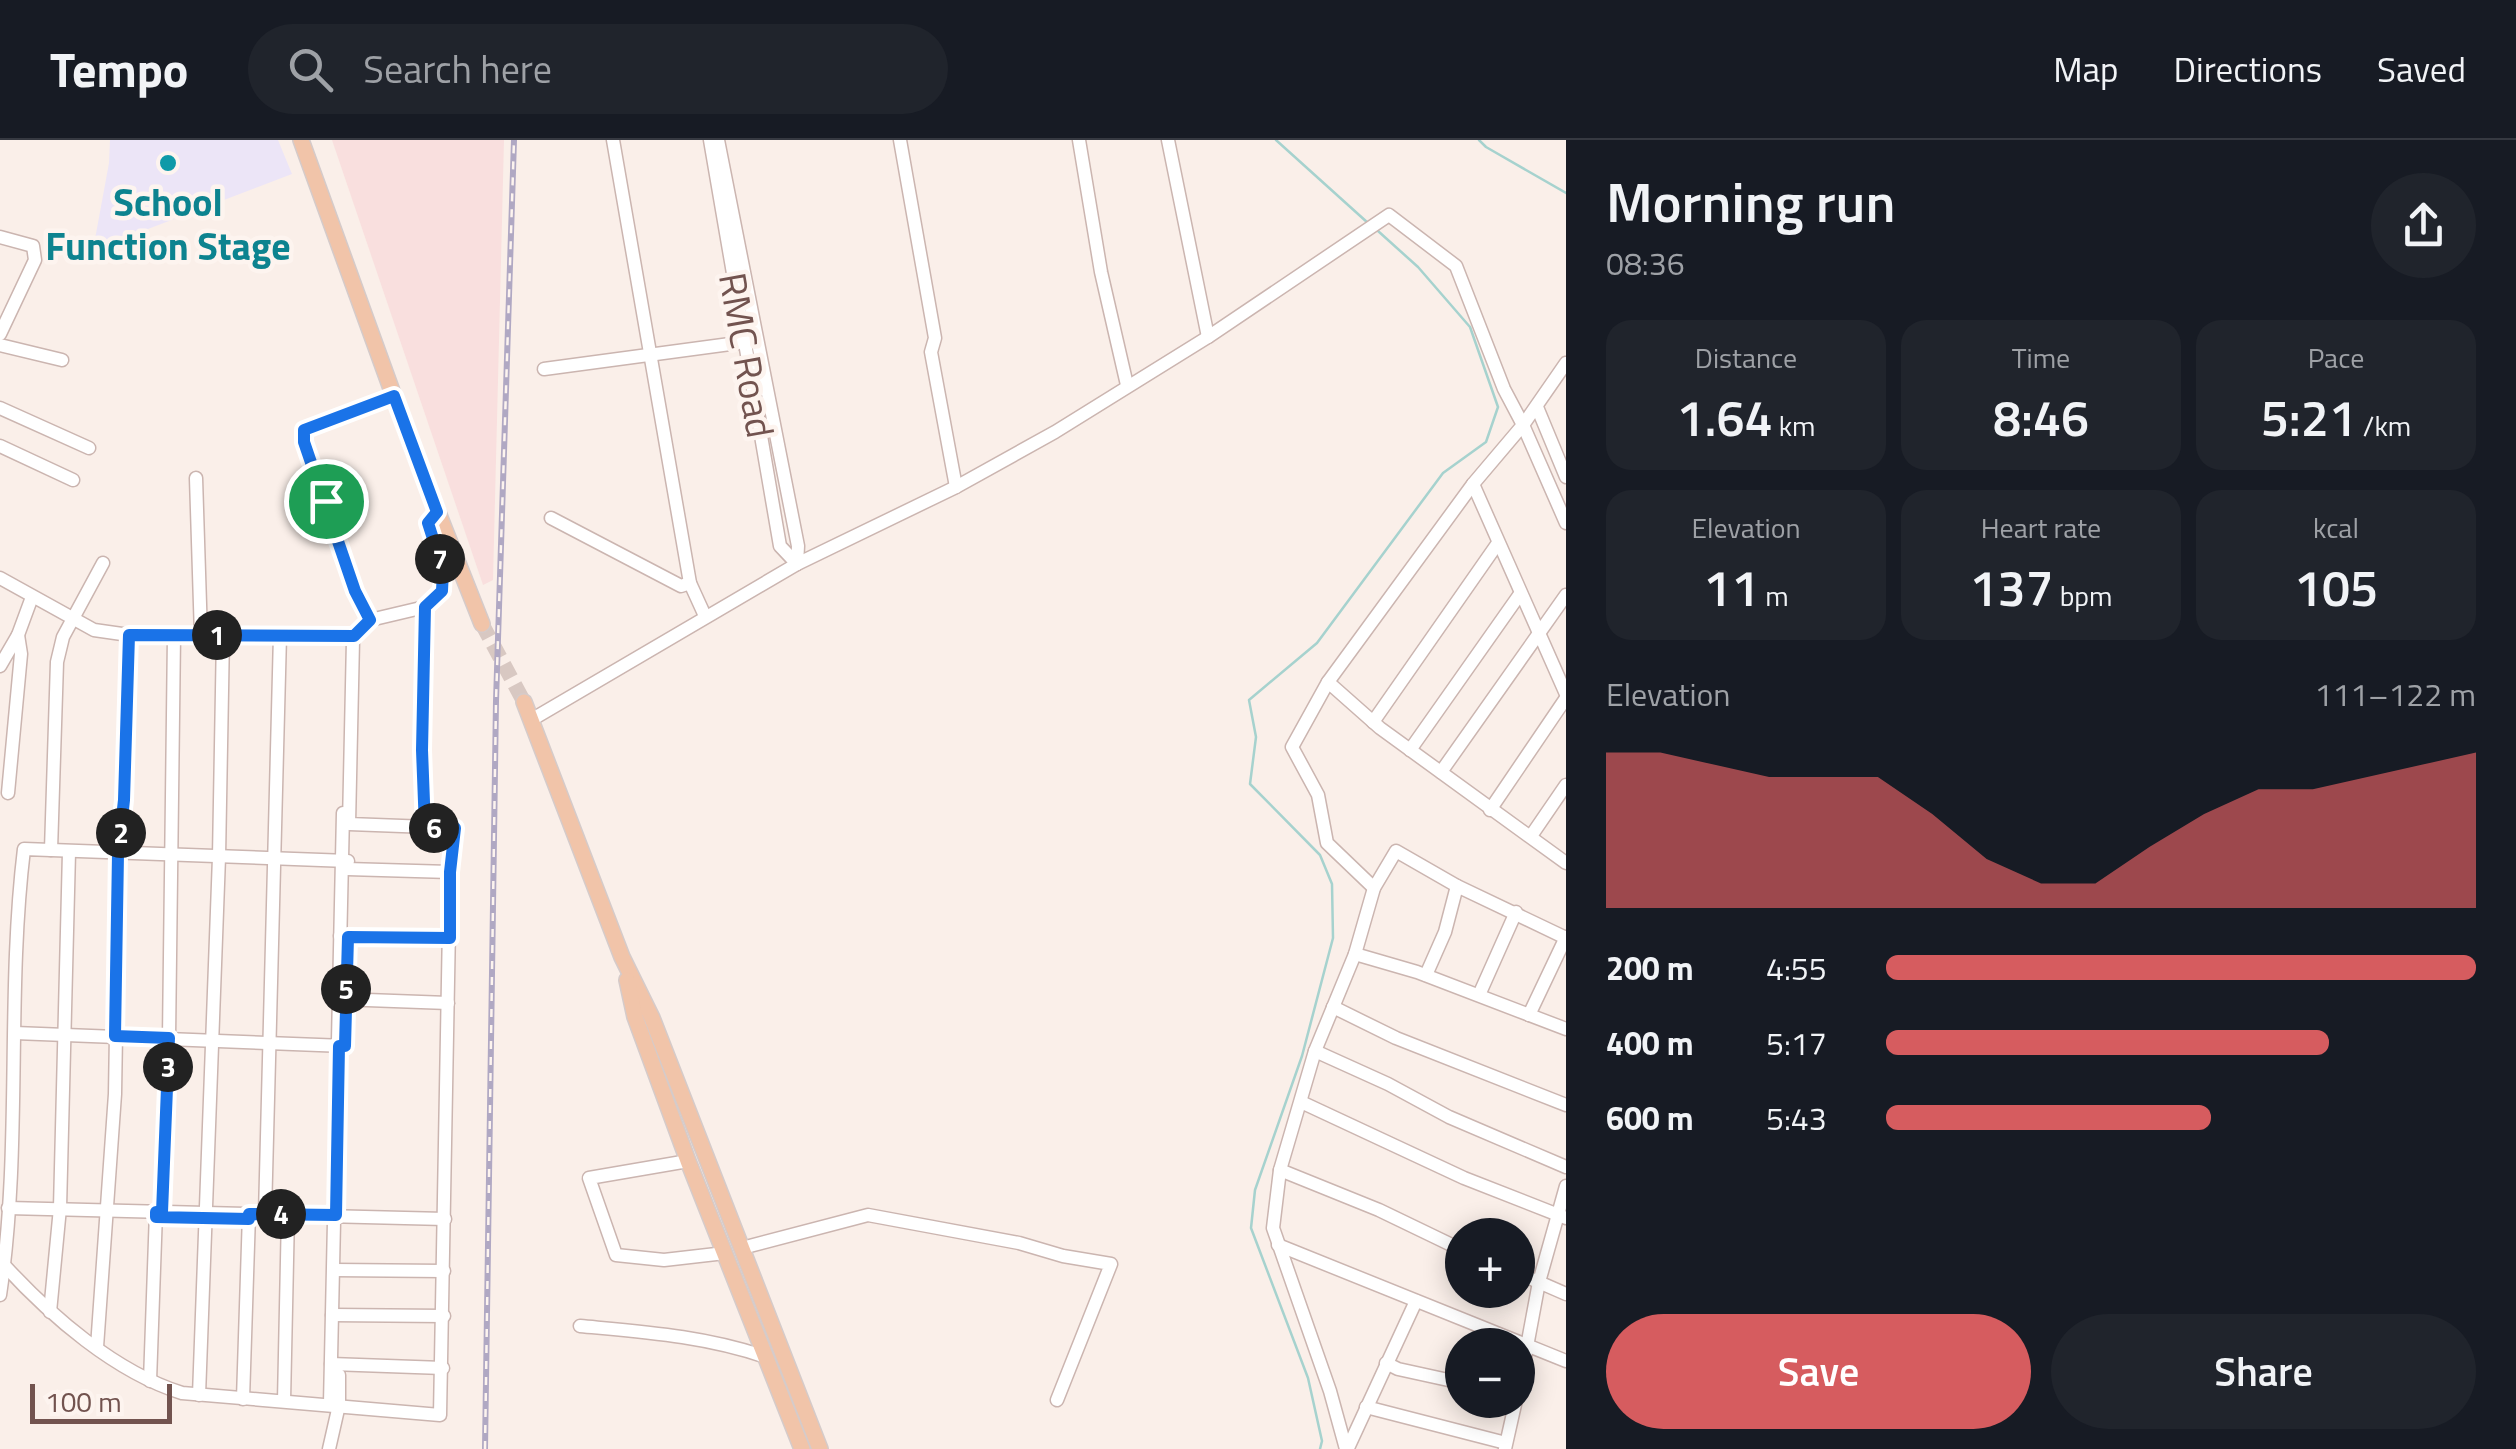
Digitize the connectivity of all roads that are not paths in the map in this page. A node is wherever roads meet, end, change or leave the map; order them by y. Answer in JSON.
{"nodes":[{"id":1,"x":302,"y":140,"type":"edge"},
{"id":2,"x":613,"y":140,"type":"edge"},
{"id":3,"x":710,"y":140,"type":"edge"},
{"id":4,"x":718,"y":140,"type":"edge"},
{"id":5,"x":900,"y":140,"type":"edge"},
{"id":6,"x":1079,"y":140,"type":"edge"},
{"id":7,"x":1168,"y":140,"type":"edge"},
{"id":8,"x":0,"y":237,"type":"edge"},
{"id":9,"x":0,"y":296,"type":"edge"},
{"id":10,"x":17,"y":302,"type":"junction"},
{"id":11,"x":0,"y":334,"type":"edge"},
{"id":12,"x":1208,"y":337,"type":"junction"},
{"id":13,"x":745,"y":342,"type":"junction"},
{"id":14,"x":0,"y":345,"type":"edge"},
{"id":15,"x":651,"y":354,"type":"junction"},
{"id":16,"x":62,"y":360,"type":"dead end"},
{"id":17,"x":1566,"y":363,"type":"edge"},
{"id":18,"x":544,"y":369,"type":"dead end"},
{"id":19,"x":1127,"y":385,"type":"junction"},
{"id":20,"x":394,"y":396,"type":"junction"},
{"id":21,"x":1537,"y":406,"type":"junction"},
{"id":22,"x":0,"y":408,"type":"edge"},
{"id":23,"x":1524,"y":425,"type":"junction"},
{"id":24,"x":0,"y":446,"type":"edge"},
{"id":25,"x":89,"y":448,"type":"dead end"},
{"id":26,"x":1566,"y":477,"type":"edge"},
{"id":27,"x":196,"y":478,"type":"dead end"},
{"id":28,"x":73,"y":480,"type":"dead end"},
{"id":29,"x":1472,"y":484,"type":"junction"},
{"id":30,"x":956,"y":487,"type":"junction"},
{"id":31,"x":437,"y":512,"type":"junction"},
{"id":32,"x":551,"y":518,"type":"dead end"},
{"id":33,"x":1566,"y":523,"type":"edge"},
{"id":34,"x":1498,"y":543,"type":"junction"},
{"id":35,"x":102,"y":563,"type":"dead end"},
{"id":36,"x":797,"y":564,"type":"junction"},
{"id":37,"x":0,"y":578,"type":"edge"},
{"id":38,"x":690,"y":583,"type":"junction"},
{"id":39,"x":1520,"y":594,"type":"junction"},
{"id":40,"x":1566,"y":595,"type":"edge"},
{"id":41,"x":32,"y":597,"type":"junction"},
{"id":42,"x":425,"y":607,"type":"junction"},
{"id":43,"x":705,"y":616,"type":"junction"},
{"id":44,"x":72,"y":619,"type":"junction"},
{"id":45,"x":370,"y":620,"type":"junction"},
{"id":46,"x":482,"y":624,"type":"tunnel mouth"},
{"id":47,"x":1538,"y":634,"type":"junction"},
{"id":48,"x":18,"y":635,"type":"junction"},
{"id":49,"x":129,"y":635,"type":"junction"},
{"id":50,"x":174,"y":635,"type":"junction"},
{"id":51,"x":223,"y":635,"type":"junction"},
{"id":52,"x":280,"y":635,"type":"junction"},
{"id":53,"x":201,"y":636,"type":"junction"},
{"id":54,"x":346,"y":636,"type":"junction"},
{"id":55,"x":0,"y":666,"type":"edge"},
{"id":56,"x":1328,"y":682,"type":"junction"},
{"id":57,"x":1566,"y":696,"type":"edge"},
{"id":58,"x":524,"y":702,"type":"tunnel mouth"},
{"id":59,"x":531,"y":720,"type":"junction"},
{"id":60,"x":1373,"y":722,"type":"junction"},
{"id":61,"x":1410,"y":750,"type":"junction"},
{"id":62,"x":1441,"y":772,"type":"junction"},
{"id":63,"x":1566,"y":784,"type":"edge"},
{"id":64,"x":8,"y":793,"type":"dead end"},
{"id":65,"x":1490,"y":810,"type":"junction"},
{"id":66,"x":346,"y":824,"type":"junction"},
{"id":67,"x":425,"y":828,"type":"junction"},
{"id":68,"x":1530,"y":836,"type":"junction"},
{"id":69,"x":50,"y":850,"type":"junction"},
{"id":70,"x":69,"y":852,"type":"junction"},
{"id":71,"x":118,"y":854,"type":"junction"},
{"id":72,"x":170,"y":856,"type":"junction"},
{"id":73,"x":219,"y":857,"type":"junction"},
{"id":74,"x":276,"y":859,"type":"junction"},
{"id":75,"x":1566,"y":863,"type":"edge"},
{"id":76,"x":346,"y":864,"type":"junction"},
{"id":77,"x":450,"y":872,"type":"junction"},
{"id":78,"x":1457,"y":886,"type":"junction"},
{"id":79,"x":1374,"y":888,"type":"junction"},
{"id":80,"x":1516,"y":912,"type":"junction"},
{"id":81,"x":344,"y":936,"type":"junction"},
{"id":82,"x":450,"y":938,"type":"junction"},
{"id":83,"x":1566,"y":938,"type":"edge"},
{"id":84,"x":1355,"y":954,"type":"junction"},
{"id":85,"x":622,"y":957,"type":"junction"},
{"id":86,"x":1426,"y":975,"type":"junction"},
{"id":87,"x":1480,"y":995,"type":"junction"},
{"id":88,"x":343,"y":999,"type":"junction"},
{"id":89,"x":448,"y":1003,"type":"junction"},
{"id":90,"x":1334,"y":1007,"type":"junction"},
{"id":91,"x":1529,"y":1015,"type":"junction"},
{"id":92,"x":1566,"y":1029,"type":"edge"},
{"id":93,"x":14,"y":1032,"type":"junction"},
{"id":94,"x":64,"y":1034,"type":"junction"},
{"id":95,"x":115,"y":1036,"type":"junction"},
{"id":96,"x":169,"y":1038,"type":"junction"},
{"id":97,"x":213,"y":1040,"type":"junction"},
{"id":98,"x":270,"y":1043,"type":"junction"},
{"id":99,"x":342,"y":1046,"type":"junction"},
{"id":100,"x":1316,"y":1052,"type":"junction"},
{"id":101,"x":1301,"y":1102,"type":"junction"},
{"id":102,"x":1566,"y":1105,"type":"edge"},
{"id":103,"x":688,"y":1161,"type":"junction"},
{"id":104,"x":1566,"y":1167,"type":"edge"},
{"id":105,"x":1280,"y":1170,"type":"junction"},
{"id":106,"x":1566,"y":1186,"type":"edge"},
{"id":107,"x":59,"y":1210,"type":"junction"},
{"id":108,"x":8,"y":1211,"type":"junction"},
{"id":109,"x":108,"y":1213,"type":"junction"},
{"id":110,"x":158,"y":1214,"type":"junction"},
{"id":111,"x":265,"y":1214,"type":"junction"},
{"id":112,"x":206,"y":1216,"type":"junction"},
{"id":113,"x":249,"y":1216,"type":"junction"},
{"id":114,"x":1562,"y":1216,"type":"edge"},
{"id":115,"x":288,"y":1217,"type":"junction"},
{"id":116,"x":339,"y":1218,"type":"junction"},
{"id":117,"x":446,"y":1219,"type":"junction"},
{"id":118,"x":1445,"y":1242,"type":"edge"},
{"id":119,"x":731,"y":1244,"type":"junction"},
{"id":120,"x":1278,"y":1245,"type":"junction"},
{"id":121,"x":4,"y":1266,"type":"junction"},
{"id":122,"x":337,"y":1270,"type":"junction"},
{"id":123,"x":444,"y":1270,"type":"junction"},
{"id":124,"x":1535,"y":1280,"type":"edge"},
{"id":125,"x":1540,"y":1282,"type":"junction"},
{"id":126,"x":1566,"y":1294,"type":"edge"},
{"id":127,"x":0,"y":1295,"type":"edge"},
{"id":128,"x":1416,"y":1301,"type":"junction"},
{"id":129,"x":50,"y":1312,"type":"junction"},
{"id":130,"x":336,"y":1314,"type":"junction"},
{"id":131,"x":444,"y":1316,"type":"junction"},
{"id":132,"x":580,"y":1326,"type":"dead end"},
{"id":133,"x":1484,"y":1328,"type":"edge"},
{"id":134,"x":1532,"y":1328,"type":"edge"},
{"id":135,"x":97,"y":1347,"type":"junction"},
{"id":136,"x":1535,"y":1349,"type":"edge"},
{"id":137,"x":766,"y":1357,"type":"junction"},
{"id":138,"x":1386,"y":1362,"type":"junction"},
{"id":139,"x":1566,"y":1362,"type":"edge"},
{"id":140,"x":335,"y":1364,"type":"junction"},
{"id":141,"x":443,"y":1368,"type":"junction"},
{"id":142,"x":1445,"y":1379,"type":"edge"},
{"id":143,"x":150,"y":1381,"type":"junction"},
{"id":144,"x":199,"y":1395,"type":"junction"},
{"id":145,"x":243,"y":1399,"type":"junction"},
{"id":146,"x":1057,"y":1400,"type":"dead end"},
{"id":147,"x":284,"y":1402,"type":"junction"},
{"id":148,"x":335,"y":1404,"type":"junction"},
{"id":149,"x":1366,"y":1407,"type":"junction"},
{"id":150,"x":1511,"y":1418,"type":"edge"},
{"id":151,"x":1503,"y":1445,"type":"edge"},
{"id":152,"x":1347,"y":1448,"type":"edge"},
{"id":153,"x":329,"y":1449,"type":"edge"},
{"id":154,"x":802,"y":1449,"type":"edge"},
{"id":155,"x":820,"y":1449,"type":"edge"}],
"edges":[{"from":1,"to":20,"type":"main road"},
{"from":2,"to":15,"type":"street"},
{"from":3,"to":13,"type":"street","name":"RMC Road"},
{"from":4,"to":36,"type":"street","name":"RMC Road"},
{"from":5,"to":30,"type":"street"},
{"from":6,"to":19,"type":"street"},
{"from":7,"to":12,"type":"street"},
{"from":8,"to":10,"type":"street"},
{"from":9,"to":10,"type":"street"},
{"from":10,"to":11,"type":"street"},
{"from":12,"to":19,"type":"street"},
{"from":12,"to":23,"type":"street"},
{"from":13,"to":15,"type":"street"},
{"from":13,"to":36,"type":"street","name":"RMC Road"},
{"from":14,"to":16,"type":"street"},
{"from":15,"to":18,"type":"street"},
{"from":15,"to":38,"type":"street"},
{"from":17,"to":21,"type":"street"},
{"from":19,"to":30,"type":"street"},
{"from":20,"to":31,"type":"main road"},
{"from":20,"to":45,"type":"street"},
{"from":21,"to":23,"type":"street"},
{"from":21,"to":26,"type":"street"},
{"from":22,"to":25,"type":"street"},
{"from":23,"to":29,"type":"street"},
{"from":23,"to":33,"type":"street"},
{"from":24,"to":28,"type":"street"},
{"from":27,"to":53,"type":"street"},
{"from":29,"to":34,"type":"street"},
{"from":29,"to":56,"type":"street"},
{"from":30,"to":36,"type":"street"},
{"from":31,"to":42,"type":"street"},
{"from":31,"to":46,"type":"main road"},
{"from":32,"to":38,"type":"street"},
{"from":34,"to":39,"type":"street"},
{"from":34,"to":60,"type":"street"},
{"from":35,"to":44,"type":"street"},
{"from":36,"to":43,"type":"street"},
{"from":37,"to":41,"type":"street"},
{"from":38,"to":43,"type":"street"},
{"from":39,"to":47,"type":"street"},
{"from":39,"to":61,"type":"street"},
{"from":40,"to":47,"type":"street"},
{"from":41,"to":44,"type":"street"},
{"from":41,"to":48,"type":"street"},
{"from":42,"to":45,"type":"street"},
{"from":42,"to":67,"type":"street"},
{"from":43,"to":59,"type":"street"},
{"from":44,"to":49,"type":"street"},
{"from":44,"to":69,"type":"street"},
{"from":45,"to":54,"type":"street"},
{"from":45,"to":66,"type":"street"},
{"from":47,"to":57,"type":"street"},
{"from":47,"to":62,"type":"street"},
{"from":48,"to":55,"type":"street"},
{"from":48,"to":64,"type":"street"},
{"from":49,"to":50,"type":"street"},
{"from":49,"to":71,"type":"street"},
{"from":50,"to":53,"type":"street"},
{"from":50,"to":72,"type":"street"},
{"from":51,"to":52,"type":"street"},
{"from":51,"to":53,"type":"street"},
{"from":51,"to":73,"type":"street"},
{"from":52,"to":54,"type":"street"},
{"from":52,"to":74,"type":"street"},
{"from":54,"to":66,"type":"street"},
{"from":56,"to":60,"type":"street"},
{"from":56,"to":79,"type":"street"},
{"from":57,"to":65,"type":"street"},
{"from":58,"to":59,"type":"main road"},
{"from":59,"to":85,"type":"main road"},
{"from":60,"to":61,"type":"street"},
{"from":61,"to":62,"type":"street"},
{"from":62,"to":65,"type":"street"},
{"from":63,"to":68,"type":"street"},
{"from":65,"to":68,"type":"street"},
{"from":66,"to":67,"type":"street"},
{"from":66,"to":76,"type":"street"},
{"from":67,"to":77,"type":"street"},
{"from":68,"to":75,"type":"street"},
{"from":69,"to":70,"type":"street"},
{"from":69,"to":93,"type":"street"},
{"from":70,"to":71,"type":"street"},
{"from":70,"to":94,"type":"street"},
{"from":71,"to":72,"type":"street"},
{"from":71,"to":95,"type":"street"},
{"from":72,"to":73,"type":"street"},
{"from":72,"to":96,"type":"street"},
{"from":73,"to":74,"type":"street"},
{"from":73,"to":97,"type":"street"},
{"from":74,"to":76,"type":"street"},
{"from":74,"to":98,"type":"street"},
{"from":76,"to":77,"type":"street"},
{"from":76,"to":81,"type":"street"},
{"from":77,"to":82,"type":"street"},
{"from":78,"to":79,"type":"street"},
{"from":78,"to":80,"type":"street"},
{"from":78,"to":86,"type":"street"},
{"from":79,"to":84,"type":"street"},
{"from":80,"to":83,"type":"street"},
{"from":80,"to":87,"type":"street"},
{"from":81,"to":82,"type":"street"},
{"from":81,"to":88,"type":"street"},
{"from":82,"to":89,"type":"street"},
{"from":83,"to":91,"type":"street"},
{"from":84,"to":86,"type":"street"},
{"from":84,"to":90,"type":"street"},
{"from":85,"to":103,"type":"main road"},
{"from":85,"to":119,"type":"main road"},
{"from":86,"to":87,"type":"street"},
{"from":87,"to":91,"type":"street"},
{"from":88,"to":89,"type":"street"},
{"from":88,"to":99,"type":"street"},
{"from":89,"to":117,"type":"street"},
{"from":90,"to":100,"type":"street"},
{"from":90,"to":102,"type":"street"},
{"from":91,"to":92,"type":"street"},
{"from":93,"to":94,"type":"street"},
{"from":93,"to":108,"type":"street"},
{"from":94,"to":95,"type":"street"},
{"from":94,"to":107,"type":"street"},
{"from":95,"to":96,"type":"street"},
{"from":95,"to":109,"type":"street"},
{"from":96,"to":97,"type":"street"},
{"from":96,"to":110,"type":"street"},
{"from":97,"to":98,"type":"street"},
{"from":97,"to":112,"type":"street"},
{"from":98,"to":99,"type":"street"},
{"from":98,"to":111,"type":"street"},
{"from":99,"to":116,"type":"street"},
{"from":100,"to":101,"type":"street"},
{"from":100,"to":104,"type":"street"},
{"from":101,"to":105,"type":"street"},
{"from":101,"to":114,"type":"street"},
{"from":103,"to":119,"type":"main road"},
{"from":103,"to":119,"type":"street"},
{"from":105,"to":118,"type":"street"},
{"from":105,"to":120,"type":"street"},
{"from":106,"to":114,"type":"street"},
{"from":107,"to":108,"type":"street"},
{"from":107,"to":109,"type":"street"},
{"from":107,"to":129,"type":"street"},
{"from":108,"to":121,"type":"street"},
{"from":109,"to":110,"type":"street"},
{"from":109,"to":135,"type":"street"},
{"from":110,"to":112,"type":"street"},
{"from":110,"to":143,"type":"street"},
{"from":111,"to":113,"type":"street"},
{"from":111,"to":115,"type":"street"},
{"from":112,"to":113,"type":"street"},
{"from":112,"to":144,"type":"street"},
{"from":113,"to":115,"type":"street"},
{"from":113,"to":145,"type":"street"},
{"from":114,"to":125,"type":"street"},
{"from":115,"to":116,"type":"street"},
{"from":115,"to":147,"type":"street"},
{"from":116,"to":117,"type":"street"},
{"from":116,"to":122,"type":"street"},
{"from":117,"to":123,"type":"street"},
{"from":119,"to":137,"type":"main road"},
{"from":119,"to":146,"type":"street"},
{"from":119,"to":155,"type":"main road"},
{"from":120,"to":128,"type":"street"},
{"from":120,"to":152,"type":"street"},
{"from":121,"to":127,"type":"street"},
{"from":121,"to":129,"type":"street"},
{"from":122,"to":123,"type":"street"},
{"from":122,"to":130,"type":"street"},
{"from":123,"to":131,"type":"street"},
{"from":124,"to":125,"type":"street"},
{"from":125,"to":126,"type":"street"},
{"from":125,"to":134,"type":"street"},
{"from":128,"to":133,"type":"street"},
{"from":128,"to":138,"type":"street"},
{"from":129,"to":135,"type":"street"},
{"from":130,"to":131,"type":"street"},
{"from":130,"to":140,"type":"street"},
{"from":131,"to":141,"type":"street"},
{"from":132,"to":137,"type":"street"},
{"from":135,"to":143,"type":"street"},
{"from":136,"to":139,"type":"street"},
{"from":137,"to":154,"type":"main road"},
{"from":138,"to":142,"type":"street"},
{"from":138,"to":149,"type":"street"},
{"from":140,"to":141,"type":"street"},
{"from":140,"to":148,"type":"street"},
{"from":141,"to":148,"type":"street"},
{"from":143,"to":144,"type":"street"},
{"from":144,"to":145,"type":"street"},
{"from":145,"to":147,"type":"street"},
{"from":147,"to":148,"type":"street"},
{"from":148,"to":153,"type":"street"},
{"from":149,"to":151,"type":"street"},
{"from":149,"to":152,"type":"street"},
{"from":150,"to":151,"type":"street"}]}
